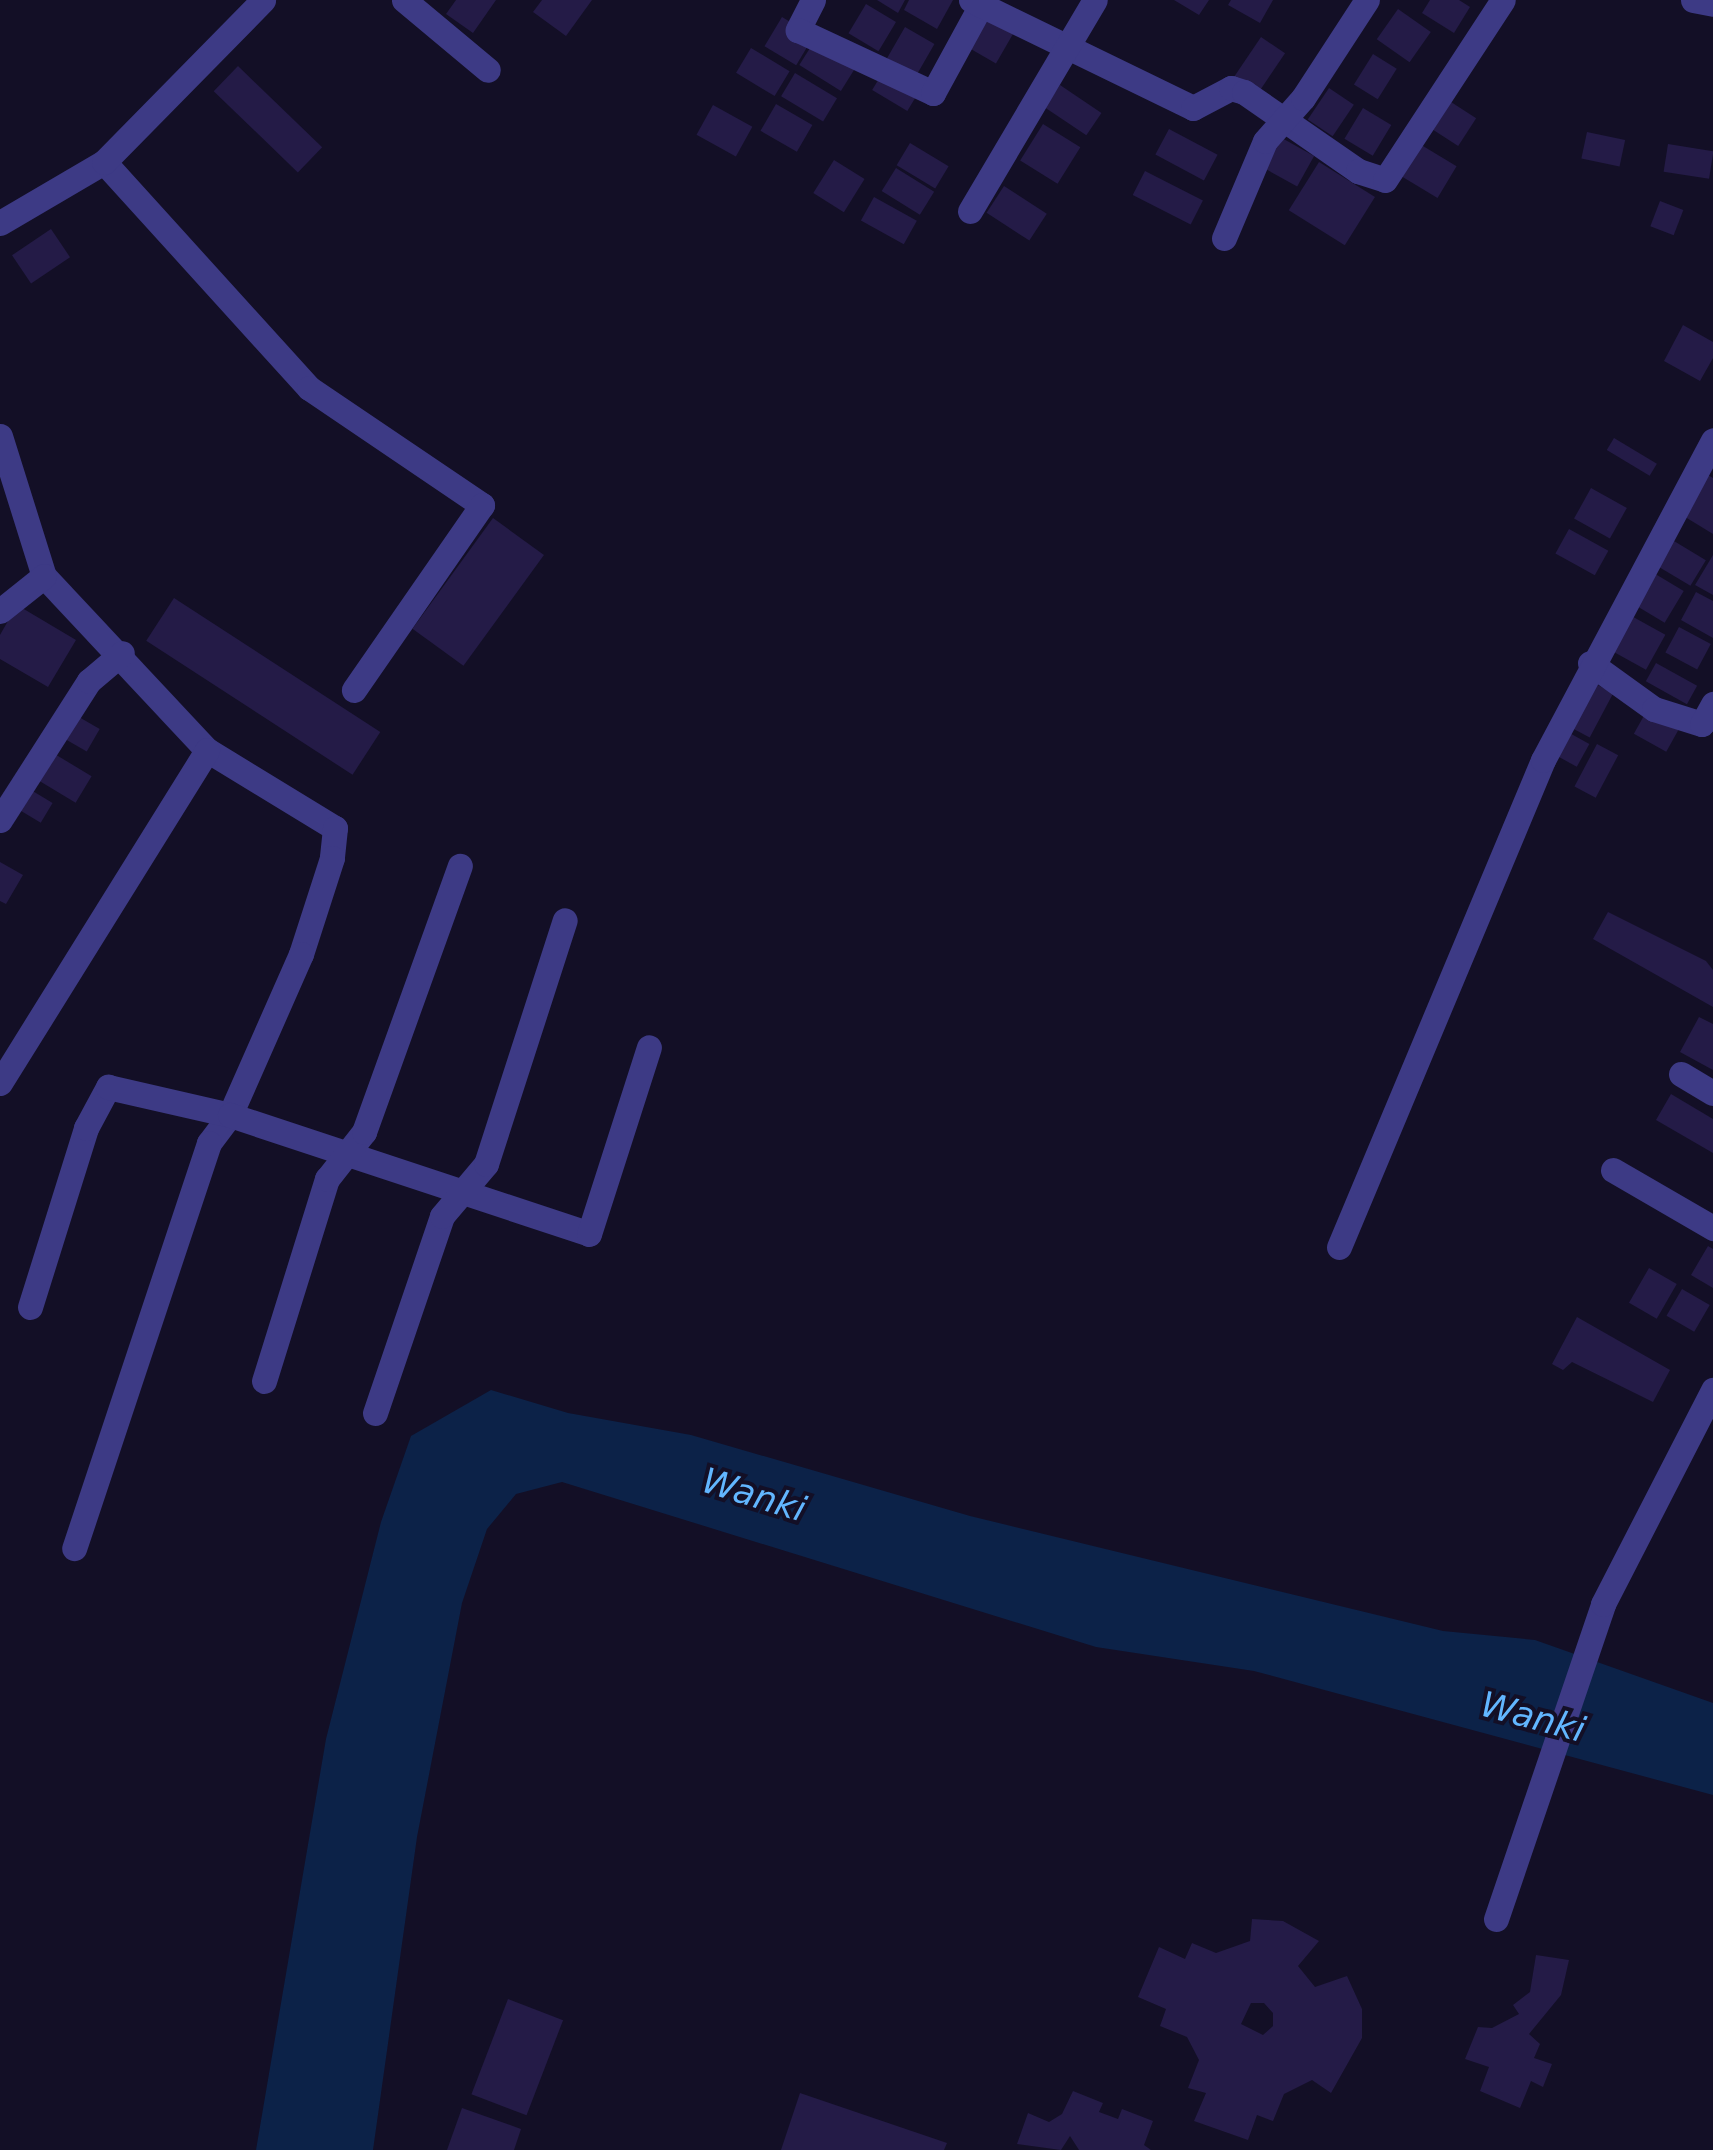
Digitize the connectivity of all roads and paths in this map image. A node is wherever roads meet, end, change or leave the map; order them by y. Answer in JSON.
{"nodes":[{"id":1,"x":264,"y":0,"type":"edge"},
{"id":2,"x":404,"y":0,"type":"edge"},
{"id":3,"x":813,"y":0,"type":"edge"},
{"id":4,"x":1095,"y":0,"type":"edge"},
{"id":5,"x":1367,"y":0,"type":"edge"},
{"id":6,"x":1503,"y":0,"type":"edge"},
{"id":7,"x":976,"y":2,"type":"edge"},
{"id":8,"x":1066,"y":47,"type":"junction"},
{"id":9,"x":488,"y":70,"type":"dead end"},
{"id":10,"x":1285,"y":118,"type":"junction"},
{"id":11,"x":104,"y":162,"type":"junction"},
{"id":12,"x":970,"y":211,"type":"dead end"},
{"id":13,"x":0,"y":223,"type":"edge"},
{"id":14,"x":1224,"y":238,"type":"dead end"},
{"id":15,"x":0,"y":436,"type":"edge"},
{"id":16,"x":1713,"y":440,"type":"edge"},
{"id":17,"x":44,"y":576,"type":"junction"},
{"id":18,"x":0,"y":611,"type":"edge"},
{"id":19,"x":122,"y":653,"type":"junction"},
{"id":20,"x":1590,"y":663,"type":"junction"},
{"id":21,"x":354,"y":690,"type":"dead end"},
{"id":22,"x":1713,"y":704,"type":"edge"},
{"id":23,"x":207,"y":750,"type":"junction"},
{"id":24,"x":0,"y":820,"type":"edge"},
{"id":25,"x":460,"y":866,"type":"dead end"},
{"id":26,"x":565,"y":920,"type":"dead end"},
{"id":27,"x":649,"y":1048,"type":"dead end"},
{"id":28,"x":1681,"y":1074,"type":"dead end"},
{"id":29,"x":0,"y":1083,"type":"edge"},
{"id":30,"x":1713,"y":1093,"type":"edge"},
{"id":31,"x":230,"y":1115,"type":"junction"},
{"id":32,"x":346,"y":1154,"type":"junction"},
{"id":33,"x":1613,"y":1170,"type":"dead end"},
{"id":34,"x":462,"y":1192,"type":"junction"},
{"id":35,"x":1713,"y":1228,"type":"edge"},
{"id":36,"x":1338,"y":1247,"type":"dead end"},
{"id":37,"x":30,"y":1307,"type":"dead end"},
{"id":38,"x":264,"y":1381,"type":"dead end"},
{"id":39,"x":1713,"y":1390,"type":"edge"},
{"id":40,"x":375,"y":1413,"type":"dead end"},
{"id":41,"x":74,"y":1548,"type":"dead end"},
{"id":42,"x":1496,"y":1919,"type":"dead end"}],
"edges":[{"from":1,"to":11,"type":"street"},
{"from":2,"to":9,"type":"street"},
{"from":3,"to":7,"type":"street"},
{"from":4,"to":8,"type":"street"},
{"from":5,"to":10,"type":"street"},
{"from":6,"to":10,"type":"street"},
{"from":7,"to":8,"type":"street"},
{"from":8,"to":10,"type":"street"},
{"from":8,"to":12,"type":"street"},
{"from":10,"to":14,"type":"street"},
{"from":11,"to":13,"type":"street"},
{"from":11,"to":21,"type":"street"},
{"from":15,"to":17,"type":"street"},
{"from":16,"to":20,"type":"street"},
{"from":17,"to":18,"type":"street"},
{"from":17,"to":19,"type":"street"},
{"from":19,"to":23,"type":"street"},
{"from":19,"to":24,"type":"street"},
{"from":20,"to":22,"type":"street"},
{"from":20,"to":36,"type":"street"},
{"from":23,"to":29,"type":"street"},
{"from":23,"to":31,"type":"street"},
{"from":25,"to":32,"type":"street"},
{"from":26,"to":34,"type":"street"},
{"from":27,"to":34,"type":"street"},
{"from":28,"to":30,"type":"street"},
{"from":31,"to":32,"type":"street"},
{"from":31,"to":37,"type":"street"},
{"from":31,"to":41,"type":"street"},
{"from":32,"to":34,"type":"street"},
{"from":32,"to":38,"type":"street"},
{"from":33,"to":35,"type":"street"},
{"from":34,"to":40,"type":"street"},
{"from":39,"to":42,"type":"street"}]}
